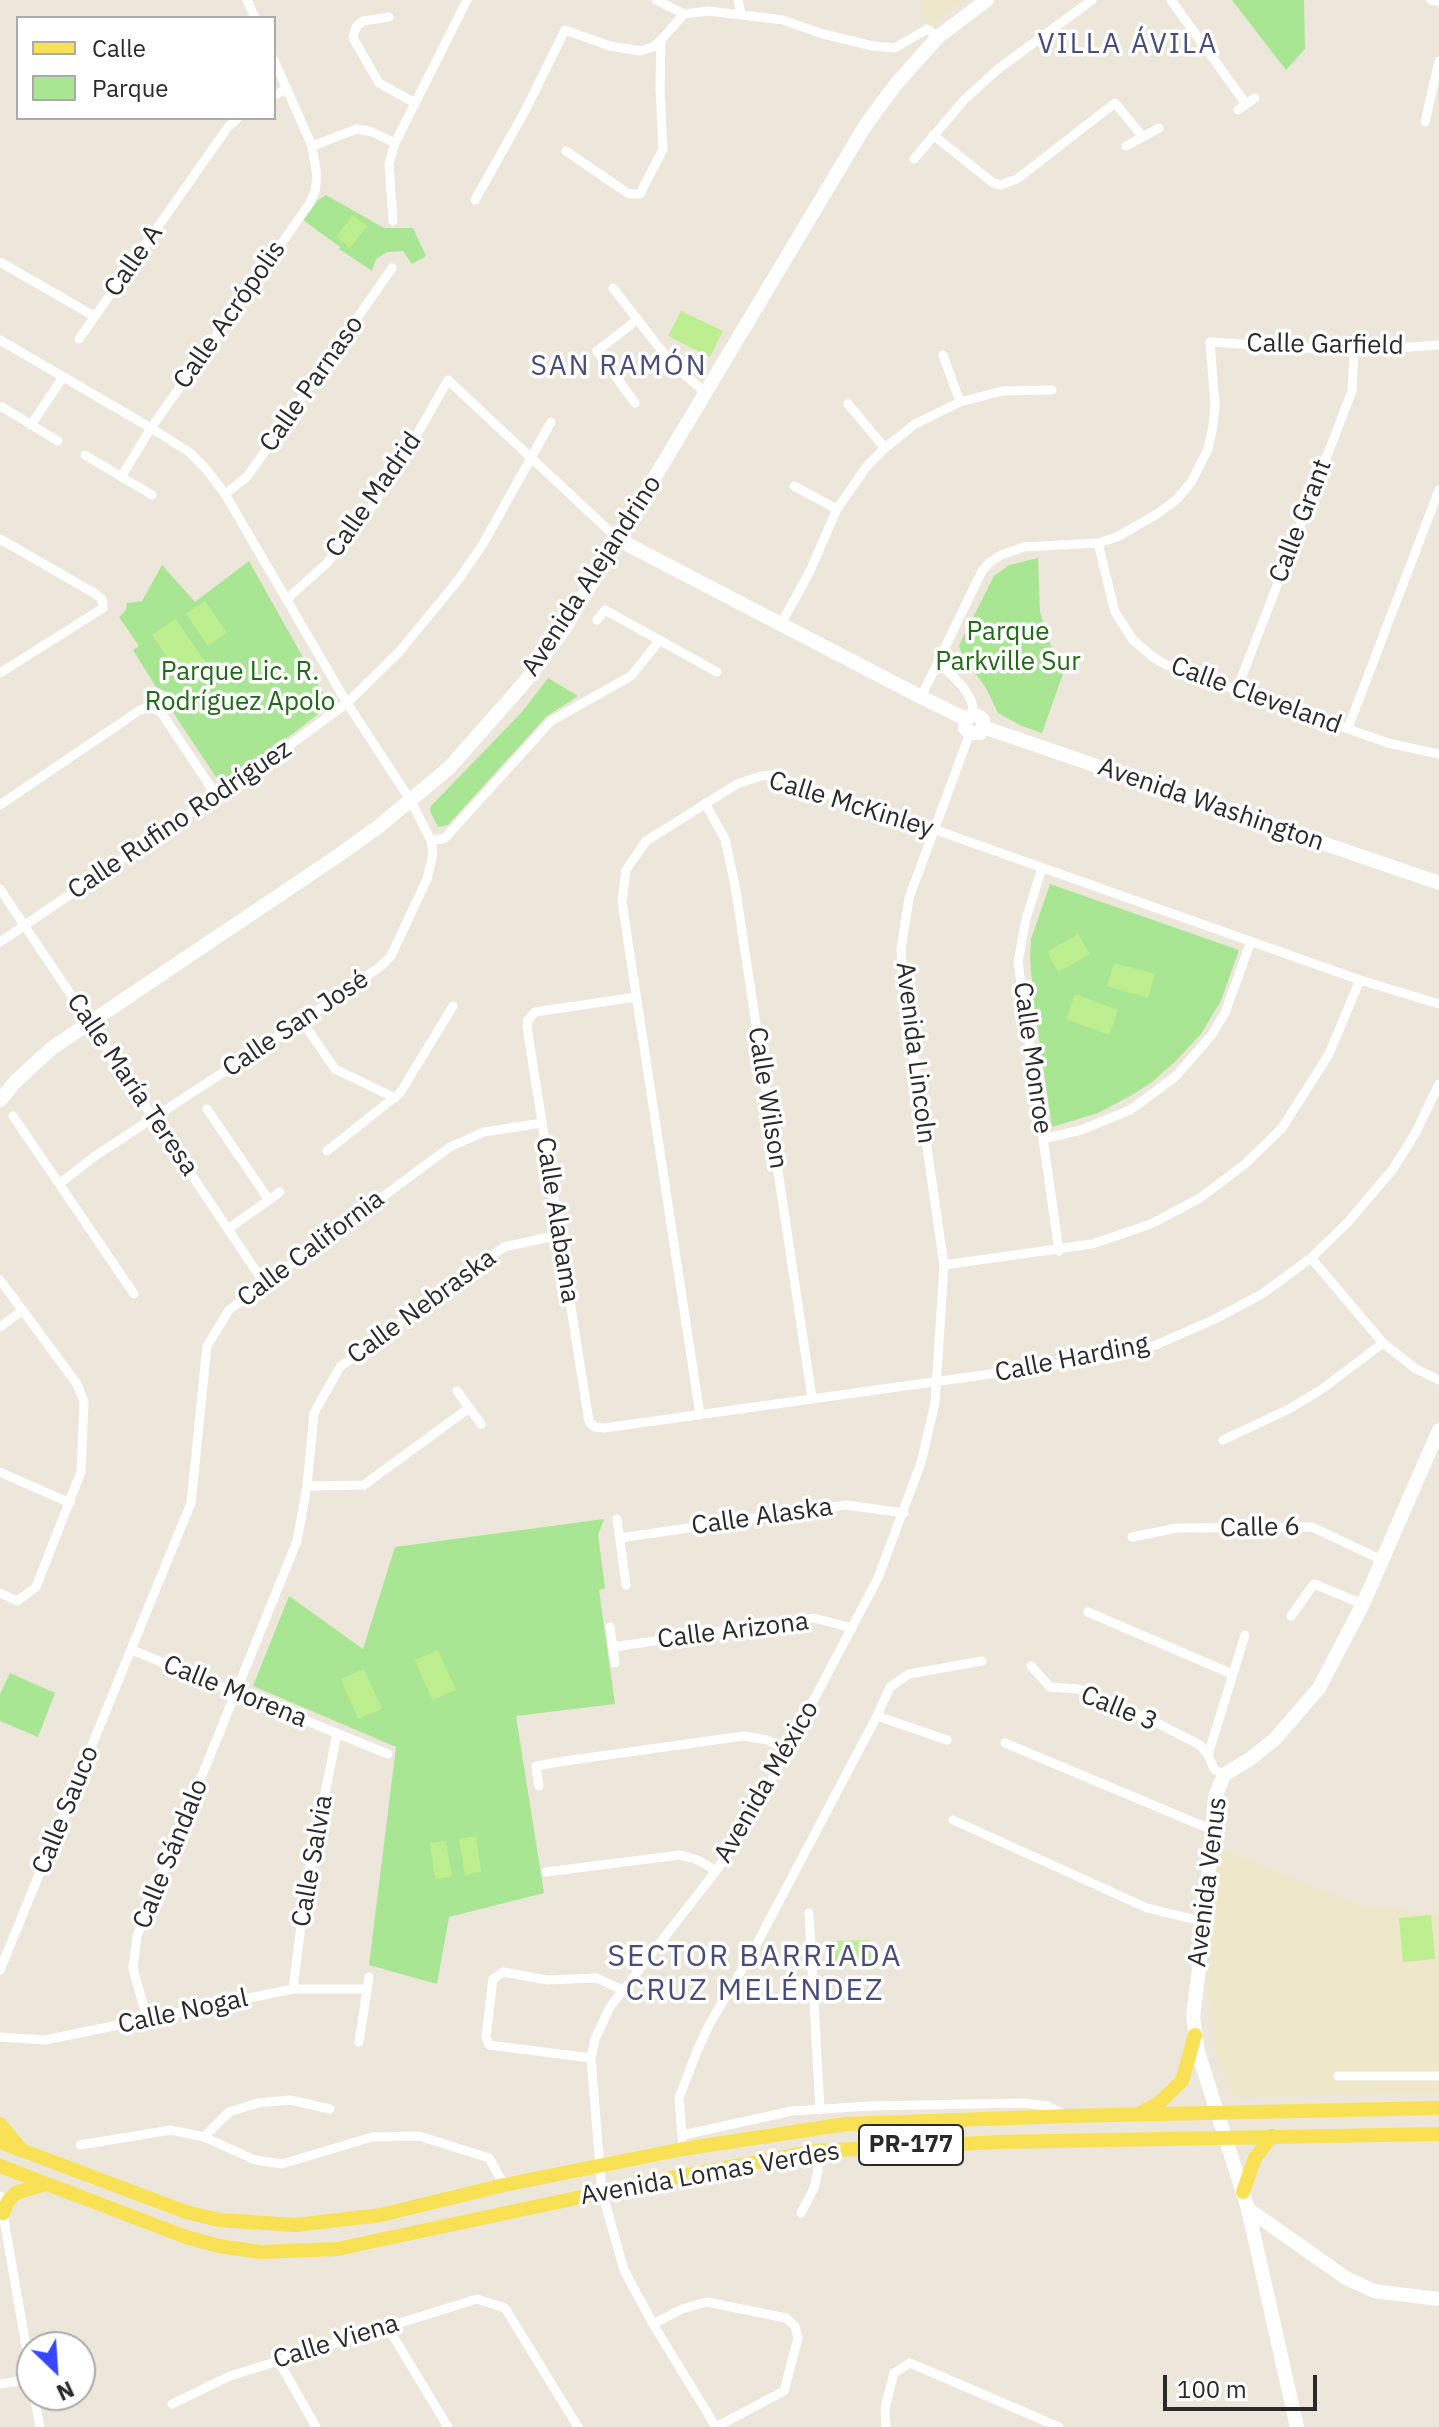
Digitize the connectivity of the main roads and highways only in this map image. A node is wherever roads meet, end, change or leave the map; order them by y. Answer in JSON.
{"nodes":[{"id":1,"x":1195,"y":2035,"type":"road end"},
{"id":2,"x":1439,"y":2108,"type":"edge"},
{"id":3,"x":1138,"y":2114,"type":"junction"},
{"id":4,"x":0,"y":2124,"type":"edge"},
{"id":5,"x":1439,"y":2134,"type":"edge"},
{"id":6,"x":1272,"y":2136,"type":"junction"},
{"id":7,"x":0,"y":2142,"type":"edge"},
{"id":8,"x":22,"y":2150,"type":"junction"},
{"id":9,"x":0,"y":2166,"type":"edge"},
{"id":10,"x":45,"y":2184,"type":"junction"},
{"id":11,"x":1243,"y":2192,"type":"road end"},
{"id":12,"x":3,"y":2213,"type":"road end"}],
"edges":[{"from":1,"to":3,"type":"main road"},
{"from":2,"to":3,"type":"main road","name":"Avenida Lomas Verdes","number":"PR-177"},
{"from":3,"to":8,"type":"main road","name":"Avenida Lomas Verdes","number":"PR-177"},
{"from":4,"to":8,"type":"main road"},
{"from":5,"to":6,"type":"main road","name":"Avenida Lomas Verdes","number":"PR-177"},
{"from":6,"to":10,"type":"main road","name":"Avenida Lomas Verdes","number":"PR-177"},
{"from":6,"to":11,"type":"main road"},
{"from":7,"to":8,"type":"main road","name":"Avenida Lomas Verdes","number":"PR-177"},
{"from":9,"to":10,"type":"main road","name":"Avenida Lomas Verdes","number":"PR-177"},
{"from":10,"to":12,"type":"main road"}]}
